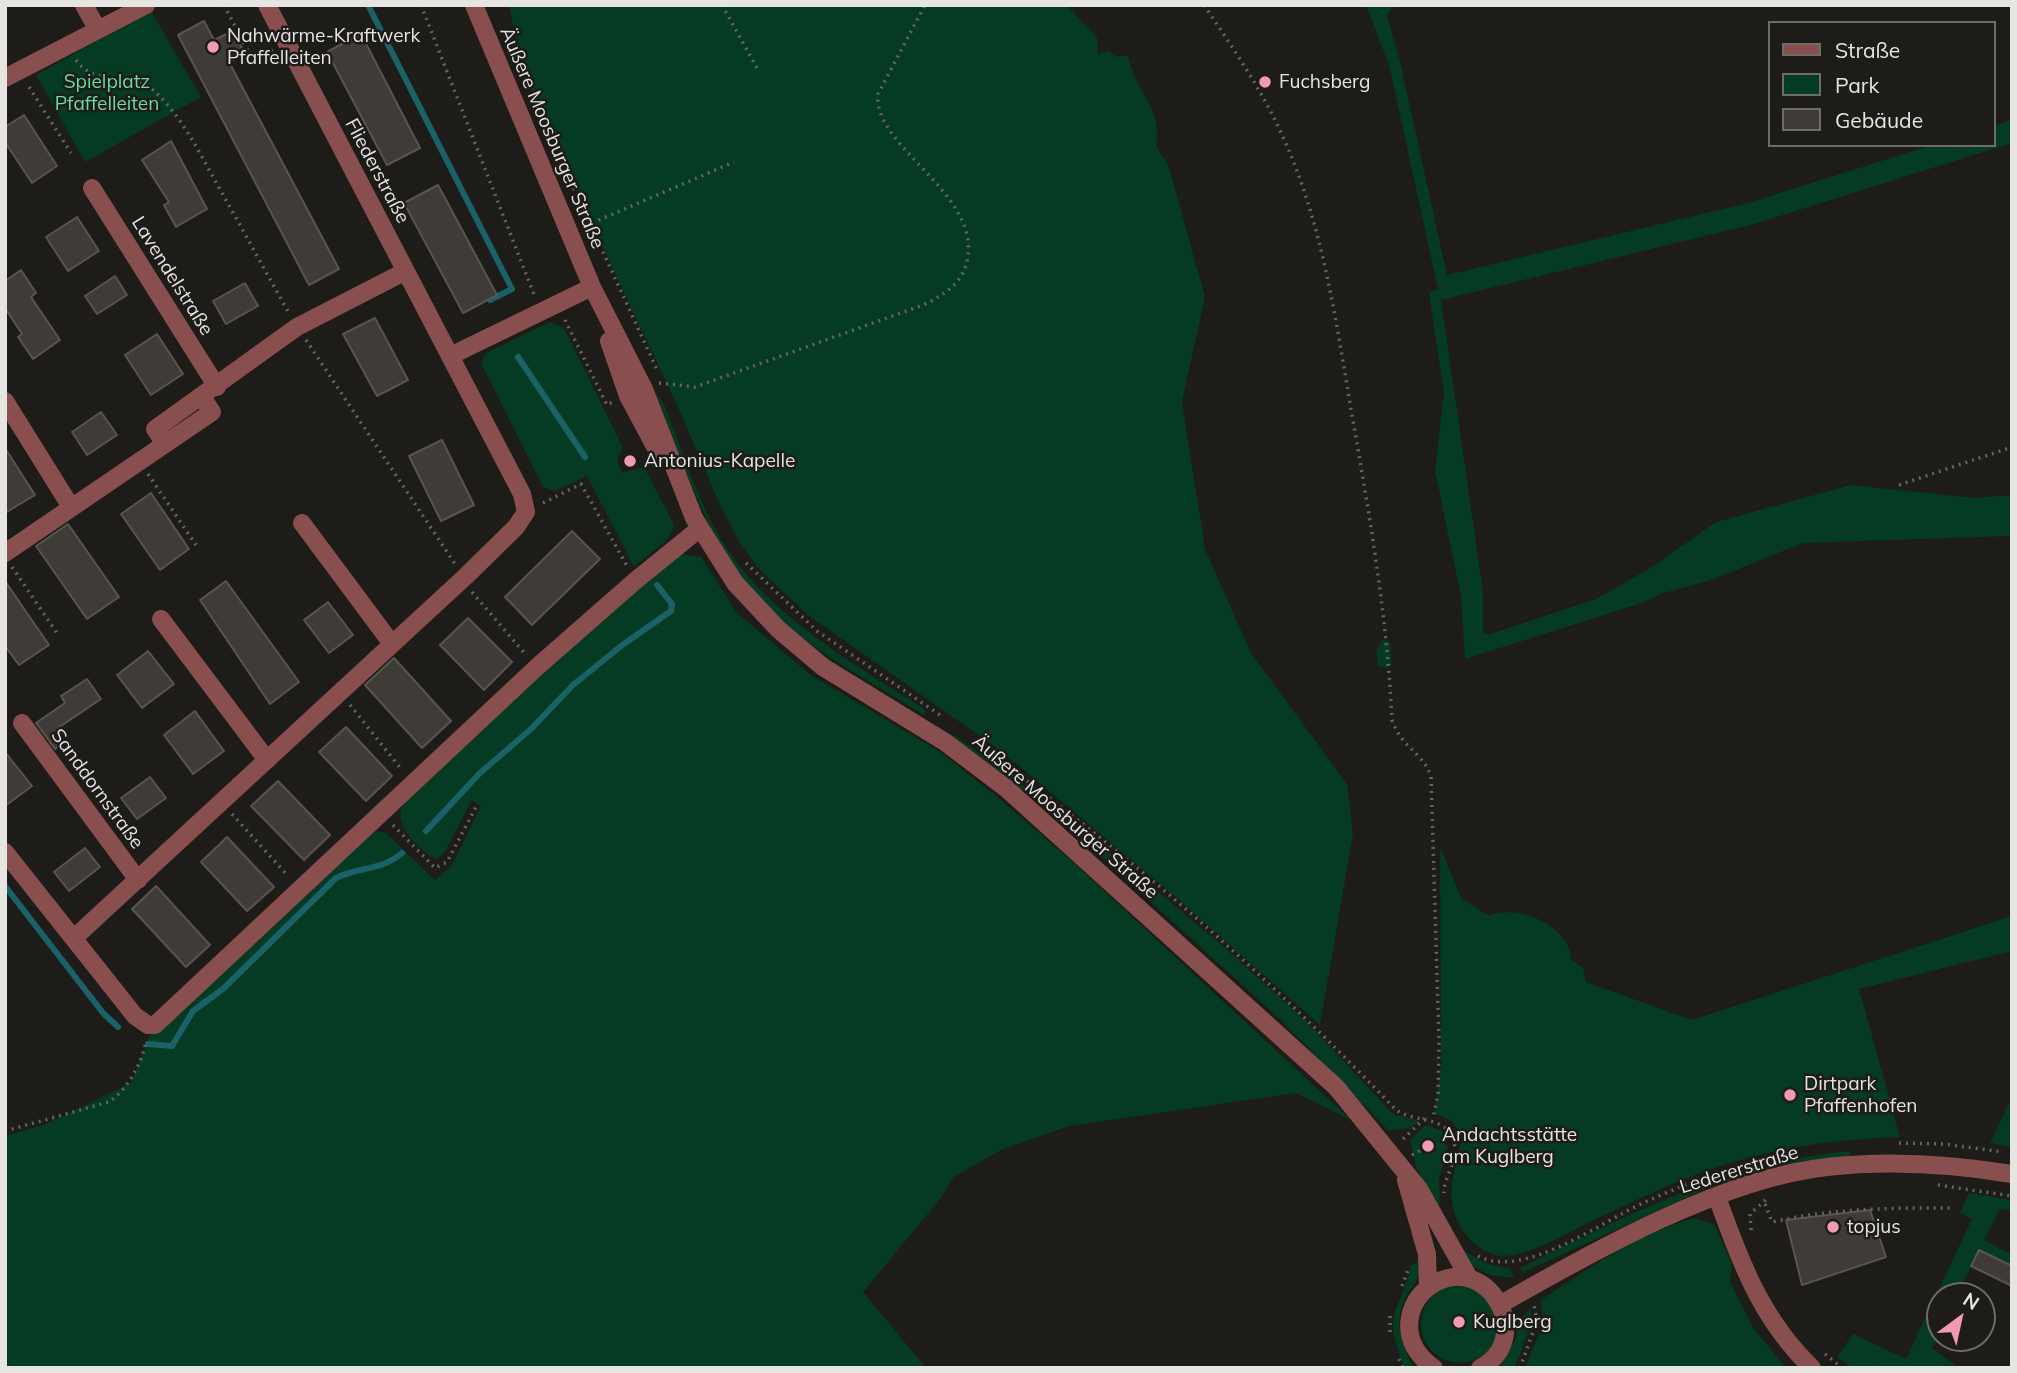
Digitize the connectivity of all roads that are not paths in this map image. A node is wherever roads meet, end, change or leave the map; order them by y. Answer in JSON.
{"nodes":[{"id":1,"x":84,"y":5,"type":"edge"},
{"id":2,"x":146,"y":5,"type":"edge"},
{"id":3,"x":267,"y":5,"type":"edge"},
{"id":4,"x":474,"y":5,"type":"edge"},
{"id":5,"x":98,"y":30,"type":"junction"},
{"id":6,"x":12,"y":74,"type":"edge"},
{"id":7,"x":92,"y":188,"type":"dead end"},
{"id":8,"x":405,"y":271,"type":"junction"},
{"id":9,"x":592,"y":288,"type":"junction"},
{"id":10,"x":450,"y":356,"type":"junction"},
{"id":11,"x":209,"y":392,"type":"junction"},
{"id":12,"x":5,"y":401,"type":"edge"},
{"id":13,"x":71,"y":507,"type":"junction"},
{"id":14,"x":526,"y":512,"type":"joint"},
{"id":15,"x":302,"y":523,"type":"dead end"},
{"id":16,"x":697,"y":524,"type":"junction"},
{"id":17,"x":5,"y":555,"type":"edge"},
{"id":18,"x":162,"y":619,"type":"dead end"},
{"id":19,"x":392,"y":644,"type":"junction"},
{"id":20,"x":22,"y":723,"type":"dead end"},
{"id":21,"x":267,"y":760,"type":"junction"},
{"id":22,"x":5,"y":852,"type":"edge"},
{"id":23,"x":138,"y":880,"type":"junction"},
{"id":24,"x":74,"y":938,"type":"junction"},
{"id":25,"x":1407,"y":1155,"type":"junction"},
{"id":26,"x":2012,"y":1174,"type":"edge"},
{"id":27,"x":1717,"y":1197,"type":"junction"},
{"id":28,"x":1469,"y":1278,"type":"junction"},
{"id":29,"x":1428,"y":1287,"type":"junction"},
{"id":30,"x":1501,"y":1304,"type":"junction"},
{"id":31,"x":1485,"y":1367,"type":"edge"},
{"id":32,"x":1433,"y":1368,"type":"edge"},
{"id":33,"x":1812,"y":1368,"type":"edge"}],
"edges":[{"from":1,"to":5,"type":"street"},
{"from":2,"to":5,"type":"street"},
{"from":3,"to":8,"type":"street","name":"Fliederstraße"},
{"from":4,"to":9,"type":"street","name":"Äußere Moosburger Straße"},
{"from":5,"to":6,"type":"street"},
{"from":7,"to":11,"type":"street","name":"Lavendelstraße"},
{"from":8,"to":10,"type":"street","name":"Fliederstraße"},
{"from":8,"to":11,"type":"street"},
{"from":9,"to":10,"type":"street"},
{"from":9,"to":16,"type":"street","name":"Äußere Moosburger Straße"},
{"from":10,"to":14,"type":"street","name":"Fliederstraße"},
{"from":11,"to":13,"type":"street"},
{"from":12,"to":13,"type":"street"},
{"from":13,"to":17,"type":"street"},
{"from":14,"to":19,"type":"street","name":"Sanddornstraße"},
{"from":15,"to":19,"type":"street"},
{"from":16,"to":24,"type":"street"},
{"from":16,"to":25,"type":"street","name":"Äußere Moosburger Straße"},
{"from":18,"to":21,"type":"street"},
{"from":19,"to":21,"type":"street","name":"Sanddornstraße"},
{"from":20,"to":23,"type":"street","name":"Sanddornstraße"},
{"from":21,"to":23,"type":"street","name":"Sanddornstraße"},
{"from":22,"to":24,"type":"street"},
{"from":23,"to":24,"type":"street","name":"Sanddornstraße"},
{"from":25,"to":28,"type":"street","name":"Äußere Moosburger Straße"},
{"from":25,"to":29,"type":"street","name":"Äußere Moosburger Straße"},
{"from":26,"to":27,"type":"street","name":"Ledererstraße"},
{"from":27,"to":30,"type":"street","name":"Ledererstraße"},
{"from":27,"to":33,"type":"street"},
{"from":28,"to":29,"type":"street"},
{"from":28,"to":30,"type":"street","name":"Äußere Moosburger Straße"},
{"from":29,"to":32,"type":"street"},
{"from":30,"to":31,"type":"street"}]}
